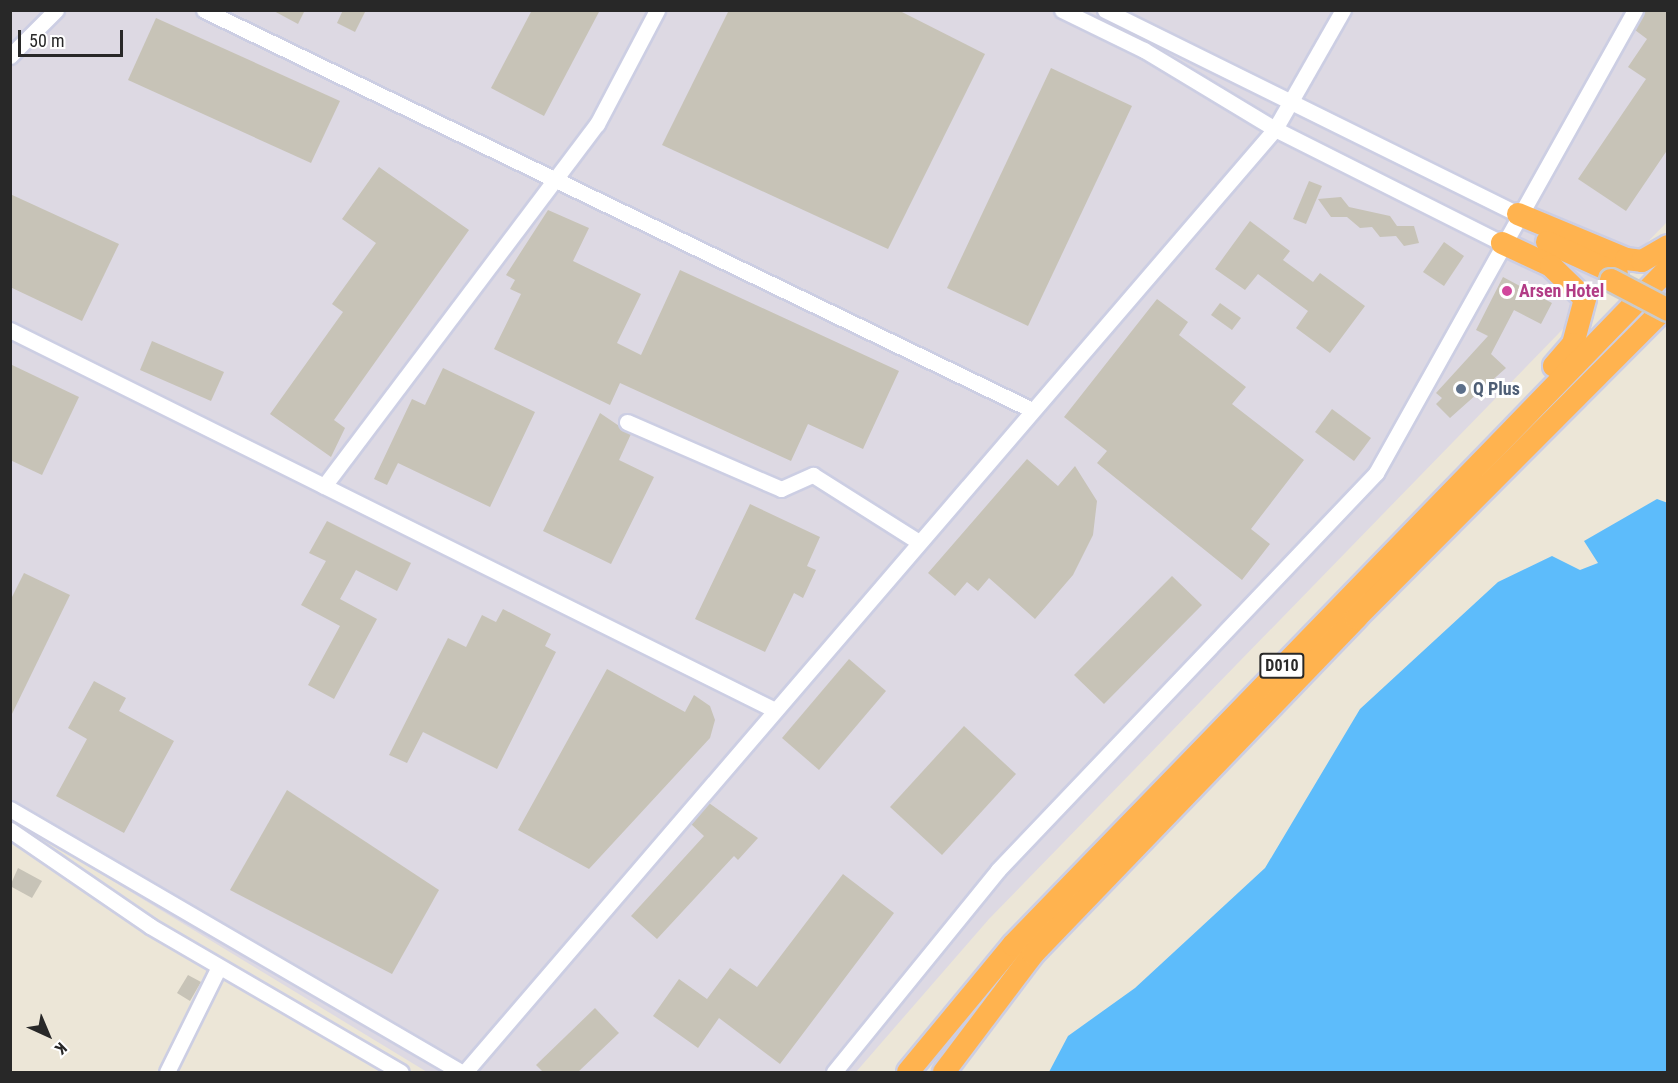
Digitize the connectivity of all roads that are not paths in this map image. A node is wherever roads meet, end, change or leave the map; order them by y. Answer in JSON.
{"nodes":[{"id":1,"x":56,"y":10,"type":"edge"},
{"id":2,"x":204,"y":10,"type":"edge"},
{"id":3,"x":657,"y":10,"type":"edge"},
{"id":4,"x":1062,"y":10,"type":"edge"},
{"id":5,"x":1105,"y":10,"type":"edge"},
{"id":6,"x":1342,"y":10,"type":"edge"},
{"id":7,"x":1635,"y":10,"type":"edge"},
{"id":8,"x":10,"y":56,"type":"edge"},
{"id":9,"x":1291,"y":104,"type":"junction"},
{"id":10,"x":1275,"y":129,"type":"junction"},
{"id":11,"x":555,"y":177,"type":"junction"},
{"id":12,"x":1510,"y":229,"type":"junction"},
{"id":13,"x":1668,"y":246,"type":"edge"},
{"id":14,"x":1668,"y":269,"type":"edge"},
{"id":15,"x":1614,"y":277,"type":"junction"},
{"id":16,"x":1668,"y":300,"type":"edge"},
{"id":17,"x":1668,"y":305,"type":"edge"},
{"id":18,"x":1668,"y":310,"type":"edge"},
{"id":19,"x":10,"y":330,"type":"edge"},
{"id":20,"x":1032,"y":410,"type":"junction"},
{"id":21,"x":627,"y":422,"type":"dead end"},
{"id":22,"x":324,"y":486,"type":"junction"},
{"id":23,"x":1418,"y":526,"type":"junction"},
{"id":24,"x":919,"y":542,"type":"junction"},
{"id":25,"x":775,"y":710,"type":"junction"},
{"id":26,"x":10,"y":809,"type":"edge"},
{"id":27,"x":10,"y":830,"type":"edge"},
{"id":28,"x":219,"y":967,"type":"junction"},
{"id":29,"x":167,"y":1072,"type":"edge"},
{"id":30,"x":401,"y":1072,"type":"edge"},
{"id":31,"x":463,"y":1072,"type":"edge"},
{"id":32,"x":834,"y":1072,"type":"edge"},
{"id":33,"x":908,"y":1072,"type":"edge"},
{"id":34,"x":944,"y":1072,"type":"edge"}],
"edges":[{"from":1,"to":8,"type":"street"},
{"from":2,"to":11,"type":"street"},
{"from":3,"to":11,"type":"street"},
{"from":4,"to":10,"type":"street"},
{"from":5,"to":9,"type":"street"},
{"from":6,"to":9,"type":"street"},
{"from":7,"to":12,"type":"street"},
{"from":9,"to":10,"type":"street"},
{"from":9,"to":12,"type":"street"},
{"from":10,"to":12,"type":"street"},
{"from":10,"to":20,"type":"street"},
{"from":11,"to":20,"type":"street"},
{"from":11,"to":22,"type":"street"},
{"from":12,"to":13,"type":"highway"},
{"from":12,"to":15,"type":"highway"},
{"from":12,"to":23,"type":"highway"},
{"from":12,"to":32,"type":"street"},
{"from":14,"to":23,"type":"highway","number":"D010"},
{"from":15,"to":16,"type":"highway"},
{"from":15,"to":18,"type":"highway","bridge":true},
{"from":17,"to":34,"type":"highway","number":"D010"},
{"from":19,"to":22,"type":"street"},
{"from":20,"to":24,"type":"street"},
{"from":21,"to":24,"type":"street"},
{"from":22,"to":25,"type":"street"},
{"from":23,"to":33,"type":"highway","number":"D010"},
{"from":24,"to":25,"type":"street"},
{"from":25,"to":31,"type":"street"},
{"from":26,"to":31,"type":"street"},
{"from":27,"to":28,"type":"street"},
{"from":28,"to":29,"type":"street"},
{"from":28,"to":30,"type":"street"}]}
